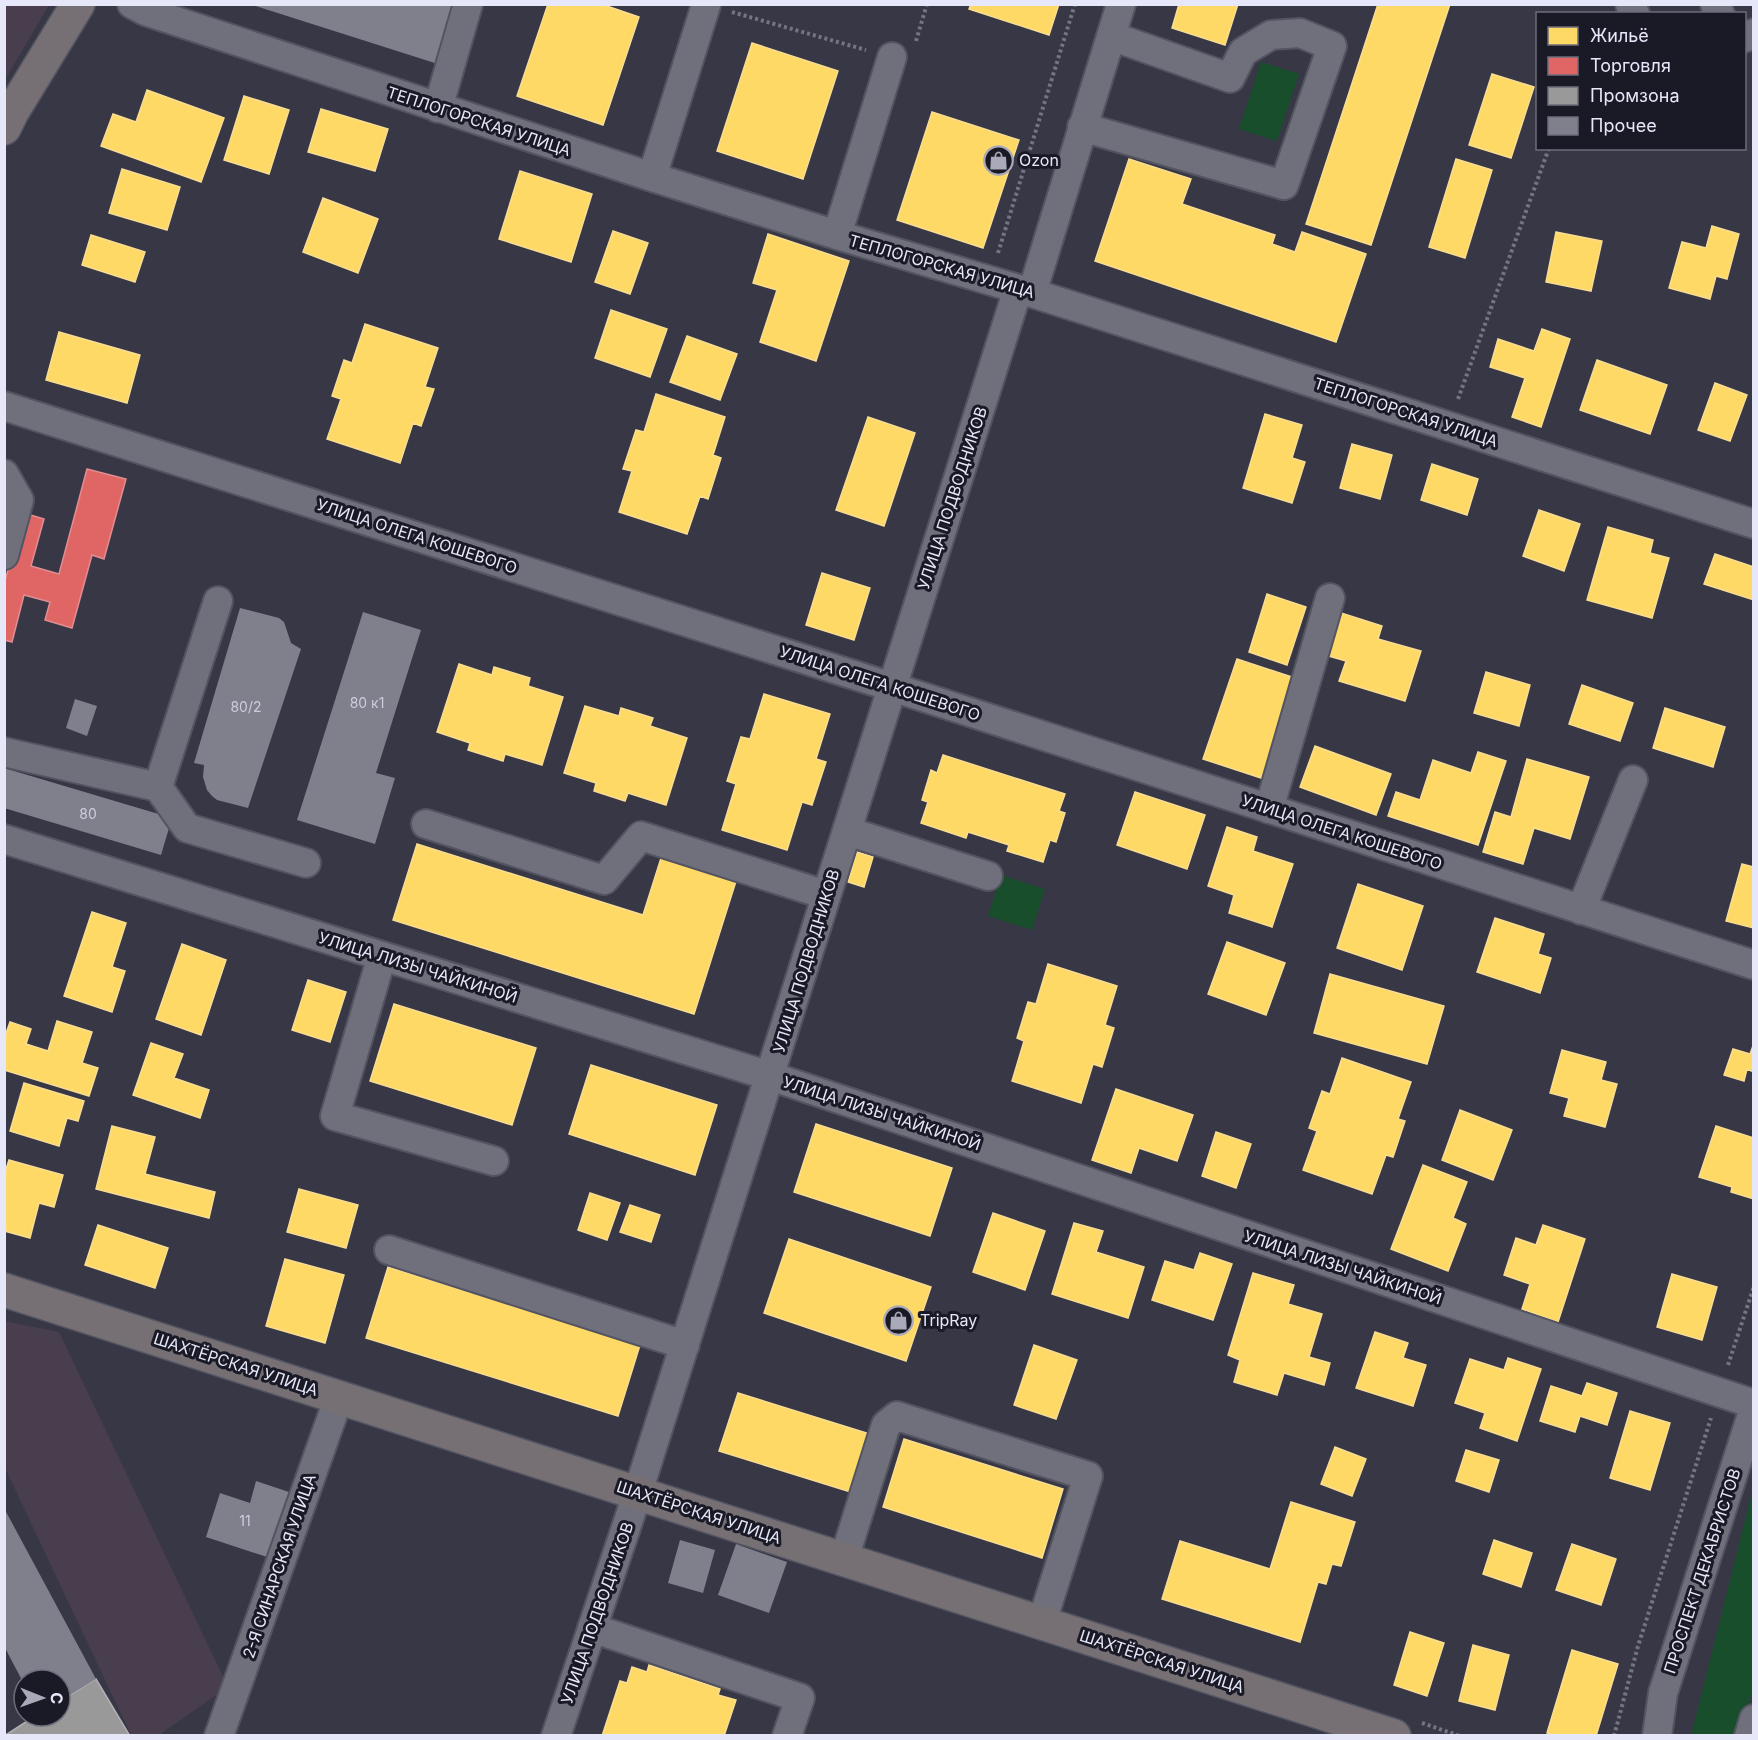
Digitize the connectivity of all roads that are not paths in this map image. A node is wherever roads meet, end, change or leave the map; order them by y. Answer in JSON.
{"nodes":[{"id":1,"x":78,"y":4,"type":"edge"},
{"id":2,"x":132,"y":4,"type":"edge"},
{"id":3,"x":468,"y":4,"type":"edge"},
{"id":4,"x":1121,"y":4,"type":"edge"},
{"id":5,"x":706,"y":5,"type":"edge"},
{"id":6,"x":1111,"y":36,"type":"junction"},
{"id":7,"x":892,"y":57,"type":"road end"},
{"id":8,"x":438,"y":108,"type":"junction"},
{"id":9,"x":1082,"y":127,"type":"junction"},
{"id":10,"x":4,"y":128,"type":"edge"},
{"id":11,"x":652,"y":177,"type":"junction"},
{"id":12,"x":837,"y":235,"type":"junction"},
{"id":13,"x":1025,"y":291,"type":"junction"},
{"id":14,"x":4,"y":406,"type":"edge"},
{"id":15,"x":4,"y":474,"type":"edge"},
{"id":16,"x":1754,"y":524,"type":"edge"},
{"id":17,"x":4,"y":555,"type":"edge"},
{"id":18,"x":1330,"y":598,"type":"dead end"},
{"id":19,"x":218,"y":601,"type":"dead end"},
{"id":20,"x":892,"y":687,"type":"junction"},
{"id":21,"x":4,"y":752,"type":"edge"},
{"id":22,"x":1633,"y":780,"type":"dead end"},
{"id":23,"x":158,"y":787,"type":"junction"},
{"id":24,"x":1269,"y":808,"type":"junction"},
{"id":25,"x":426,"y":824,"type":"dead end"},
{"id":26,"x":846,"y":831,"type":"junction"},
{"id":27,"x":4,"y":839,"type":"edge"},
{"id":28,"x":306,"y":863,"type":"dead end"},
{"id":29,"x":988,"y":876,"type":"dead end"},
{"id":30,"x":826,"y":895,"type":"junction"},
{"id":31,"x":1581,"y":910,"type":"junction"},
{"id":32,"x":382,"y":956,"type":"junction"},
{"id":33,"x":1754,"y":965,"type":"edge"},
{"id":34,"x":770,"y":1076,"type":"junction"},
{"id":35,"x":494,"y":1161,"type":"dead end"},
{"id":36,"x":389,"y":1250,"type":"dead end"},
{"id":37,"x":4,"y":1290,"type":"edge"},
{"id":38,"x":685,"y":1345,"type":"junction"},
{"id":39,"x":339,"y":1396,"type":"junction"},
{"id":40,"x":1754,"y":1406,"type":"edge"},
{"id":41,"x":638,"y":1492,"type":"junction"},
{"id":42,"x":844,"y":1559,"type":"junction"},
{"id":43,"x":1042,"y":1622,"type":"junction"},
{"id":44,"x":592,"y":1628,"type":"junction"},
{"id":45,"x":1754,"y":1719,"type":"edge"},
{"id":46,"x":219,"y":1736,"type":"edge"},
{"id":47,"x":556,"y":1736,"type":"edge"},
{"id":48,"x":787,"y":1736,"type":"edge"},
{"id":49,"x":1394,"y":1736,"type":"edge"},
{"id":50,"x":1657,"y":1736,"type":"edge"},
{"id":51,"x":1749,"y":1736,"type":"edge"}],
"edges":[{"from":1,"to":10,"type":"main road"},
{"from":2,"to":8,"type":"street","name":"ТЕПЛОГОРСКАЯ УЛИЦА"},
{"from":3,"to":8,"type":"street"},
{"from":4,"to":6,"type":"street","name":"УЛИЦА ПОДВОДНИКОВ"},
{"from":5,"to":11,"type":"street"},
{"from":6,"to":9,"type":"street","name":"УЛИЦА ПОДВОДНИКОВ"},
{"from":6,"to":9,"type":"street"},
{"from":7,"to":12,"type":"street"},
{"from":8,"to":11,"type":"street","name":"ТЕПЛОГОРСКАЯ УЛИЦА"},
{"from":9,"to":13,"type":"street","name":"УЛИЦА ПОДВОДНИКОВ"},
{"from":11,"to":12,"type":"street","name":"ТЕПЛОГОРСКАЯ УЛИЦА"},
{"from":12,"to":13,"type":"street","name":"ТЕПЛОГОРСКАЯ УЛИЦА"},
{"from":13,"to":16,"type":"street","name":"ТЕПЛОГОРСКАЯ УЛИЦА"},
{"from":13,"to":20,"type":"street","name":"УЛИЦА ПОДВОДНИКОВ"},
{"from":14,"to":20,"type":"street","name":"УЛИЦА ОЛЕГА КОШЕВОГО"},
{"from":15,"to":17,"type":"street"},
{"from":18,"to":24,"type":"street"},
{"from":19,"to":23,"type":"street"},
{"from":20,"to":24,"type":"street","name":"УЛИЦА ОЛЕГА КОШЕВОГО"},
{"from":20,"to":26,"type":"street","name":"УЛИЦА ПОДВОДНИКОВ"},
{"from":21,"to":23,"type":"street"},
{"from":22,"to":31,"type":"street"},
{"from":23,"to":28,"type":"street"},
{"from":24,"to":31,"type":"street","name":"УЛИЦА ОЛЕГА КОШЕВОГО"},
{"from":25,"to":30,"type":"street"},
{"from":26,"to":29,"type":"street"},
{"from":26,"to":30,"type":"street","name":"УЛИЦА ПОДВОДНИКОВ"},
{"from":27,"to":32,"type":"street","name":"УЛИЦА ЛИЗЫ ЧАЙКИНОЙ"},
{"from":30,"to":34,"type":"street","name":"УЛИЦА ПОДВОДНИКОВ"},
{"from":31,"to":33,"type":"street","name":"УЛИЦА ОЛЕГА КОШЕВОГО"},
{"from":32,"to":34,"type":"street","name":"УЛИЦА ЛИЗЫ ЧАЙКИНОЙ"},
{"from":32,"to":35,"type":"street"},
{"from":34,"to":38,"type":"street","name":"УЛИЦА ПОДВОДНИКОВ"},
{"from":34,"to":40,"type":"street","name":"УЛИЦА ЛИЗЫ ЧАЙКИНОЙ"},
{"from":36,"to":38,"type":"street"},
{"from":37,"to":39,"type":"main road","name":"ШАХТЁРСКАЯ УЛИЦА"},
{"from":38,"to":41,"type":"street","name":"УЛИЦА ПОДВОДНИКОВ"},
{"from":39,"to":41,"type":"main road","name":"ШАХТЁРСКАЯ УЛИЦА"},
{"from":39,"to":46,"type":"street","name":"2-Я СИНАРСКАЯ УЛИЦА"},
{"from":40,"to":50,"type":"street","name":"ПРОСПЕКТ ДЕКАБРИСТОВ"},
{"from":41,"to":42,"type":"main road","name":"ШАХТЁРСКАЯ УЛИЦА"},
{"from":41,"to":44,"type":"street","name":"УЛИЦА ПОДВОДНИКОВ"},
{"from":42,"to":43,"type":"main road","name":"ШАХТЁРСКАЯ УЛИЦА"},
{"from":42,"to":43,"type":"street"},
{"from":43,"to":49,"type":"main road","name":"ШАХТЁРСКАЯ УЛИЦА"},
{"from":44,"to":47,"type":"street","name":"УЛИЦА ПОДВОДНИКОВ"},
{"from":44,"to":48,"type":"street"},
{"from":45,"to":51,"type":"street"}]}
